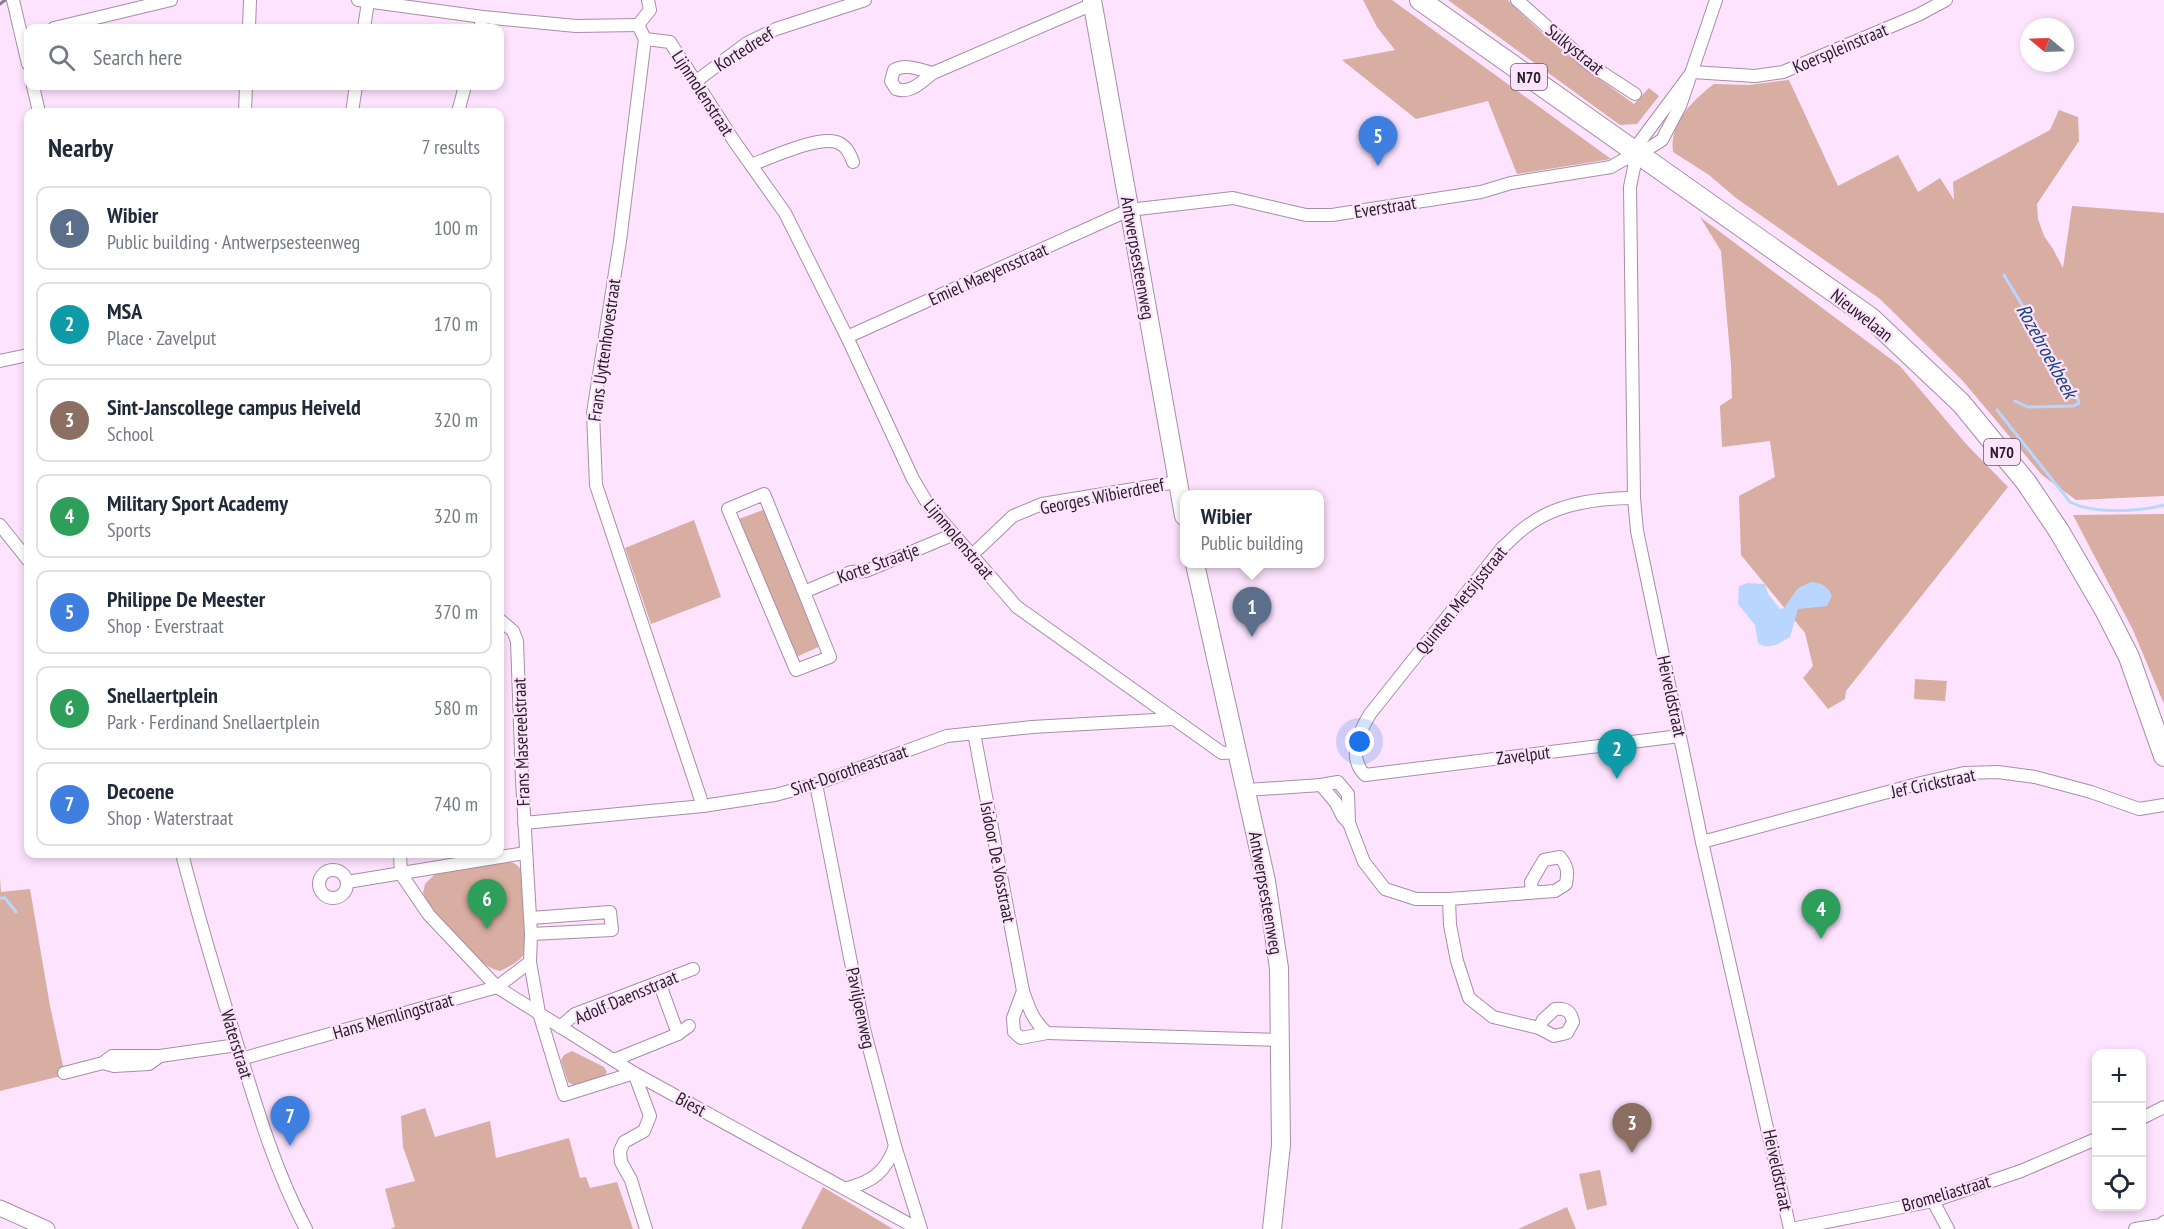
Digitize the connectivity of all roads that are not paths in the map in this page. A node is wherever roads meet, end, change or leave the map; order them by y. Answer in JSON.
{"nodes":[{"id":1,"x":13,"y":0,"type":"edge"},
{"id":2,"x":171,"y":0,"type":"edge"},
{"id":3,"x":250,"y":0,"type":"edge"},
{"id":4,"x":648,"y":0,"type":"edge"},
{"id":5,"x":865,"y":0,"type":"edge"},
{"id":6,"x":1420,"y":0,"type":"edge"},
{"id":7,"x":1517,"y":0,"type":"edge"},
{"id":8,"x":1716,"y":0,"type":"edge"},
{"id":9,"x":1946,"y":0,"type":"edge"},
{"id":10,"x":363,"y":1,"type":"edge"},
{"id":11,"x":151,"y":2,"type":"edge"},
{"id":12,"x":395,"y":2,"type":"edge"},
{"id":13,"x":1093,"y":2,"type":"edge"},
{"id":14,"x":482,"y":23,"type":"edge"},
{"id":15,"x":69,"y":24,"type":"edge"},
{"id":16,"x":249,"y":24,"type":"edge"},
{"id":17,"x":364,"y":24,"type":"edge"},
{"id":18,"x":638,"y":25,"type":"junction"},
{"id":19,"x":24,"y":30,"type":"edge"},
{"id":20,"x":645,"y":39,"type":"junction"},
{"id":21,"x":1692,"y":72,"type":"junction"},
{"id":22,"x":933,"y":73,"type":"dead end"},
{"id":23,"x":694,"y":82,"type":"junction"},
{"id":24,"x":34,"y":90,"type":"edge"},
{"id":25,"x":246,"y":90,"type":"edge"},
{"id":26,"x":355,"y":90,"type":"edge"},
{"id":27,"x":464,"y":90,"type":"edge"},
{"id":28,"x":1635,"y":94,"type":"dead end"},
{"id":29,"x":38,"y":108,"type":"edge"},
{"id":30,"x":245,"y":108,"type":"edge"},
{"id":31,"x":353,"y":108,"type":"edge"},
{"id":32,"x":459,"y":108,"type":"edge"},
{"id":33,"x":1638,"y":155,"type":"junction"},
{"id":34,"x":853,"y":162,"type":"dead end"},
{"id":35,"x":751,"y":165,"type":"junction"},
{"id":36,"x":1129,"y":210,"type":"junction"},
{"id":37,"x":847,"y":338,"type":"junction"},
{"id":38,"x":24,"y":356,"type":"edge"},
{"id":39,"x":0,"y":361,"type":"edge"},
{"id":40,"x":1177,"y":482,"type":"junction"},
{"id":41,"x":1180,"y":495,"type":"edge"},
{"id":42,"x":1634,"y":498,"type":"junction"},
{"id":43,"x":0,"y":525,"type":"edge"},
{"id":44,"x":952,"y":535,"type":"junction"},
{"id":45,"x":24,"y":555,"type":"edge"},
{"id":46,"x":972,"y":555,"type":"junction"},
{"id":47,"x":1196,"y":568,"type":"edge"},
{"id":48,"x":804,"y":592,"type":"junction"},
{"id":49,"x":504,"y":623,"type":"edge"},
{"id":50,"x":2149,"y":711,"type":"junction"},
{"id":51,"x":1173,"y":719,"type":"junction"},
{"id":52,"x":2164,"y":729,"type":"edge"},
{"id":53,"x":974,"y":733,"type":"junction"},
{"id":54,"x":1680,"y":736,"type":"junction"},
{"id":55,"x":1238,"y":752,"type":"junction"},
{"id":56,"x":2164,"y":756,"type":"edge"},
{"id":57,"x":1365,"y":775,"type":"joint"},
{"id":58,"x":816,"y":784,"type":"junction"},
{"id":59,"x":1321,"y":785,"type":"junction"},
{"id":60,"x":1247,"y":790,"type":"junction"},
{"id":61,"x":2164,"y":805,"type":"edge"},
{"id":62,"x":702,"y":806,"type":"junction"},
{"id":63,"x":524,"y":823,"type":"junction"},
{"id":64,"x":1349,"y":824,"type":"junction"},
{"id":65,"x":1702,"y":842,"type":"junction"},
{"id":66,"x":525,"y":853,"type":"junction"},
{"id":67,"x":504,"y":857,"type":"edge"},
{"id":68,"x":183,"y":858,"type":"edge"},
{"id":69,"x":400,"y":858,"type":"edge"},
{"id":70,"x":495,"y":858,"type":"edge"},
{"id":71,"x":401,"y":874,"type":"junction"},
{"id":72,"x":347,"y":882,"type":"dead end"},
{"id":73,"x":1532,"y":893,"type":"dead end"},
{"id":74,"x":1449,"y":899,"type":"junction"},
{"id":75,"x":531,"y":918,"type":"junction"},
{"id":76,"x":531,"y":934,"type":"junction"},
{"id":77,"x":530,"y":962,"type":"junction"},
{"id":78,"x":693,"y":969,"type":"dead end"},
{"id":79,"x":659,"y":982,"type":"junction"},
{"id":80,"x":497,"y":987,"type":"junction"},
{"id":81,"x":1023,"y":991,"type":"junction"},
{"id":82,"x":539,"y":1013,"type":"junction"},
{"id":83,"x":689,"y":1026,"type":"dead end"},
{"id":84,"x":560,"y":1027,"type":"junction"},
{"id":85,"x":1539,"y":1028,"type":"dead end"},
{"id":86,"x":1047,"y":1033,"type":"junction"},
{"id":87,"x":678,"y":1034,"type":"junction"},
{"id":88,"x":1281,"y":1040,"type":"junction"},
{"id":89,"x":237,"y":1045,"type":"junction"},
{"id":90,"x":241,"y":1059,"type":"junction"},
{"id":91,"x":614,"y":1060,"type":"junction"},
{"id":92,"x":64,"y":1073,"type":"dead end"},
{"id":93,"x":634,"y":1073,"type":"junction"},
{"id":94,"x":2164,"y":1107,"type":"edge"},
{"id":95,"x":2146,"y":1116,"type":"edge"},
{"id":96,"x":2092,"y":1141,"type":"edge"},
{"id":97,"x":895,"y":1146,"type":"junction"},
{"id":98,"x":847,"y":1188,"type":"junction"},
{"id":99,"x":1933,"y":1201,"type":"junction"},
{"id":100,"x":0,"y":1208,"type":"edge"},
{"id":101,"x":2164,"y":1222,"type":"edge"},
{"id":102,"x":38,"y":1227,"type":"edge"},
{"id":103,"x":306,"y":1229,"type":"edge"},
{"id":104,"x":646,"y":1229,"type":"edge"},
{"id":105,"x":919,"y":1229,"type":"edge"},
{"id":106,"x":1272,"y":1229,"type":"edge"},
{"id":107,"x":1791,"y":1229,"type":"edge"},
{"id":108,"x":1948,"y":1229,"type":"edge"},
{"id":109,"x":2135,"y":1229,"type":"edge"}],
"edges":[{"from":1,"to":19,"type":"street"},
{"from":2,"to":11,"type":"street"},
{"from":3,"to":16,"type":"street"},
{"from":4,"to":18,"type":"street"},
{"from":5,"to":23,"type":"street","name":"Kortedreef"},
{"from":6,"to":33,"type":"main road","name":"Nieuwelaan","number":"N70"},
{"from":7,"to":28,"type":"street","name":"Sulkystraat"},
{"from":8,"to":21,"type":"street"},
{"from":9,"to":21,"type":"street","name":"Koerspleinstraat"},
{"from":10,"to":12,"type":"street"},
{"from":10,"to":17,"type":"street"},
{"from":11,"to":15,"type":"street"},
{"from":12,"to":14,"type":"street"},
{"from":13,"to":22,"type":"street"},
{"from":13,"to":36,"type":"main road","name":"Antwerpsesteenweg"},
{"from":14,"to":18,"type":"street"},
{"from":18,"to":20,"type":"street"},
{"from":20,"to":23,"type":"street","name":"Lijnmolenstraat"},
{"from":20,"to":62,"type":"street","name":"Frans Uyttenhovestraat"},
{"from":21,"to":33,"type":"street"},
{"from":23,"to":35,"type":"street","name":"Lijnmolenstraat"},
{"from":24,"to":29,"type":"street"},
{"from":25,"to":30,"type":"street"},
{"from":26,"to":31,"type":"street"},
{"from":27,"to":32,"type":"street"},
{"from":33,"to":36,"type":"street","name":"Everstraat"},
{"from":33,"to":42,"type":"street","name":"Heiveldstraat"},
{"from":33,"to":50,"type":"main road","name":"Nieuwelaan","number":"N70"},
{"from":34,"to":35,"type":"street"},
{"from":35,"to":37,"type":"street","name":"Lijnmolenstraat"},
{"from":36,"to":37,"type":"street","name":"Emiel Maeyensstraat"},
{"from":36,"to":40,"type":"main road","name":"Antwerpsesteenweg"},
{"from":37,"to":44,"type":"street","name":"Lijnmolenstraat"},
{"from":38,"to":39,"type":"street"},
{"from":40,"to":41,"type":"main road","name":"Antwerpsesteenweg"},
{"from":40,"to":46,"type":"street","name":"Georges Wibierdreef"},
{"from":42,"to":54,"type":"street","name":"Heiveldstraat"},
{"from":42,"to":57,"type":"street","name":"Quinten Metsijsstraat"},
{"from":43,"to":45,"type":"street"},
{"from":44,"to":46,"type":"street","name":"Lijnmolenstraat"},
{"from":44,"to":48,"type":"street","name":"Korte Straatje"},
{"from":46,"to":51,"type":"street","name":"Lijnmolenstraat"},
{"from":47,"to":55,"type":"main road","name":"Antwerpsesteenweg"},
{"from":48,"to":48,"type":"street"},
{"from":49,"to":63,"type":"street","name":"Frans Masereelstraat"},
{"from":50,"to":52,"type":"street"},
{"from":50,"to":56,"type":"main road","name":"Nieuwelaan","number":"N70"},
{"from":51,"to":53,"type":"street","name":"Sint-Dorotheastraat"},
{"from":51,"to":55,"type":"street","name":"Lijnmolenstraat"},
{"from":53,"to":58,"type":"street","name":"Sint-Dorotheastraat"},
{"from":53,"to":81,"type":"street","name":"Isidoor De Vosstraat"},
{"from":54,"to":57,"type":"street","name":"Zavelput"},
{"from":54,"to":65,"type":"street","name":"Heiveldstraat"},
{"from":55,"to":60,"type":"main road","name":"Antwerpsesteenweg"},
{"from":58,"to":62,"type":"street","name":"Sint-Dorotheastraat"},
{"from":58,"to":97,"type":"street","name":"Paviljoenweg"},
{"from":59,"to":60,"type":"street"},
{"from":59,"to":64,"type":"street"},
{"from":59,"to":64,"type":"street"},
{"from":60,"to":88,"type":"main road","name":"Antwerpsesteenweg"},
{"from":61,"to":65,"type":"street","name":"Jef Crickstraat"},
{"from":62,"to":63,"type":"street","name":"Sint-Dorotheastraat"},
{"from":63,"to":66,"type":"street","name":"Frans Masereelstraat"},
{"from":64,"to":74,"type":"street"},
{"from":65,"to":107,"type":"street","name":"Heiveldstraat"},
{"from":66,"to":67,"type":"street"},
{"from":66,"to":75,"type":"street","name":"Frans Masereelstraat"},
{"from":68,"to":89,"type":"street","name":"Waterstraat"},
{"from":69,"to":71,"type":"street"},
{"from":70,"to":71,"type":"street"},
{"from":71,"to":72,"type":"street"},
{"from":71,"to":80,"type":"street"},
{"from":73,"to":74,"type":"street"},
{"from":74,"to":85,"type":"street"},
{"from":75,"to":76,"type":"street","name":"Frans Masereelstraat"},
{"from":75,"to":76,"type":"street"},
{"from":76,"to":77,"type":"street","name":"Frans Masereelstraat"},
{"from":77,"to":80,"type":"street"},
{"from":77,"to":82,"type":"street","name":"Frans Masereelstraat"},
{"from":78,"to":79,"type":"street","name":"Adolf Daensstraat"},
{"from":79,"to":84,"type":"street","name":"Adolf Daensstraat"},
{"from":79,"to":87,"type":"street"},
{"from":80,"to":82,"type":"street"},
{"from":80,"to":90,"type":"street","name":"Hans Memlingstraat"},
{"from":81,"to":86,"type":"street","name":"Isidoor De Vosstraat"},
{"from":81,"to":86,"type":"street","name":"Isidoor De Vosstraat"},
{"from":82,"to":84,"type":"street","name":"Biest"},
{"from":82,"to":93,"type":"street","name":"Frans Masereelstraat"},
{"from":83,"to":87,"type":"street"},
{"from":84,"to":91,"type":"street","name":"Biest"},
{"from":86,"to":88,"type":"street","name":"Isidoor De Vosstraat"},
{"from":87,"to":91,"type":"street"},
{"from":88,"to":106,"type":"main road","name":"Antwerpsesteenweg"},
{"from":89,"to":90,"type":"street","name":"Waterstraat"},
{"from":89,"to":92,"type":"street"},
{"from":90,"to":103,"type":"street","name":"Waterstraat"},
{"from":91,"to":93,"type":"street","name":"Biest"},
{"from":93,"to":98,"type":"street","name":"Biest"},
{"from":93,"to":104,"type":"street"},
{"from":94,"to":95,"type":"street"},
{"from":96,"to":99,"type":"street","name":"Bromeliastraat"},
{"from":97,"to":98,"type":"street"},
{"from":97,"to":105,"type":"street","name":"Paviljoenweg"},
{"from":98,"to":105,"type":"street","name":"Biest"},
{"from":99,"to":107,"type":"street","name":"Bromeliastraat"},
{"from":99,"to":108,"type":"street"},
{"from":100,"to":102,"type":"street"},
{"from":101,"to":109,"type":"street"}]}
